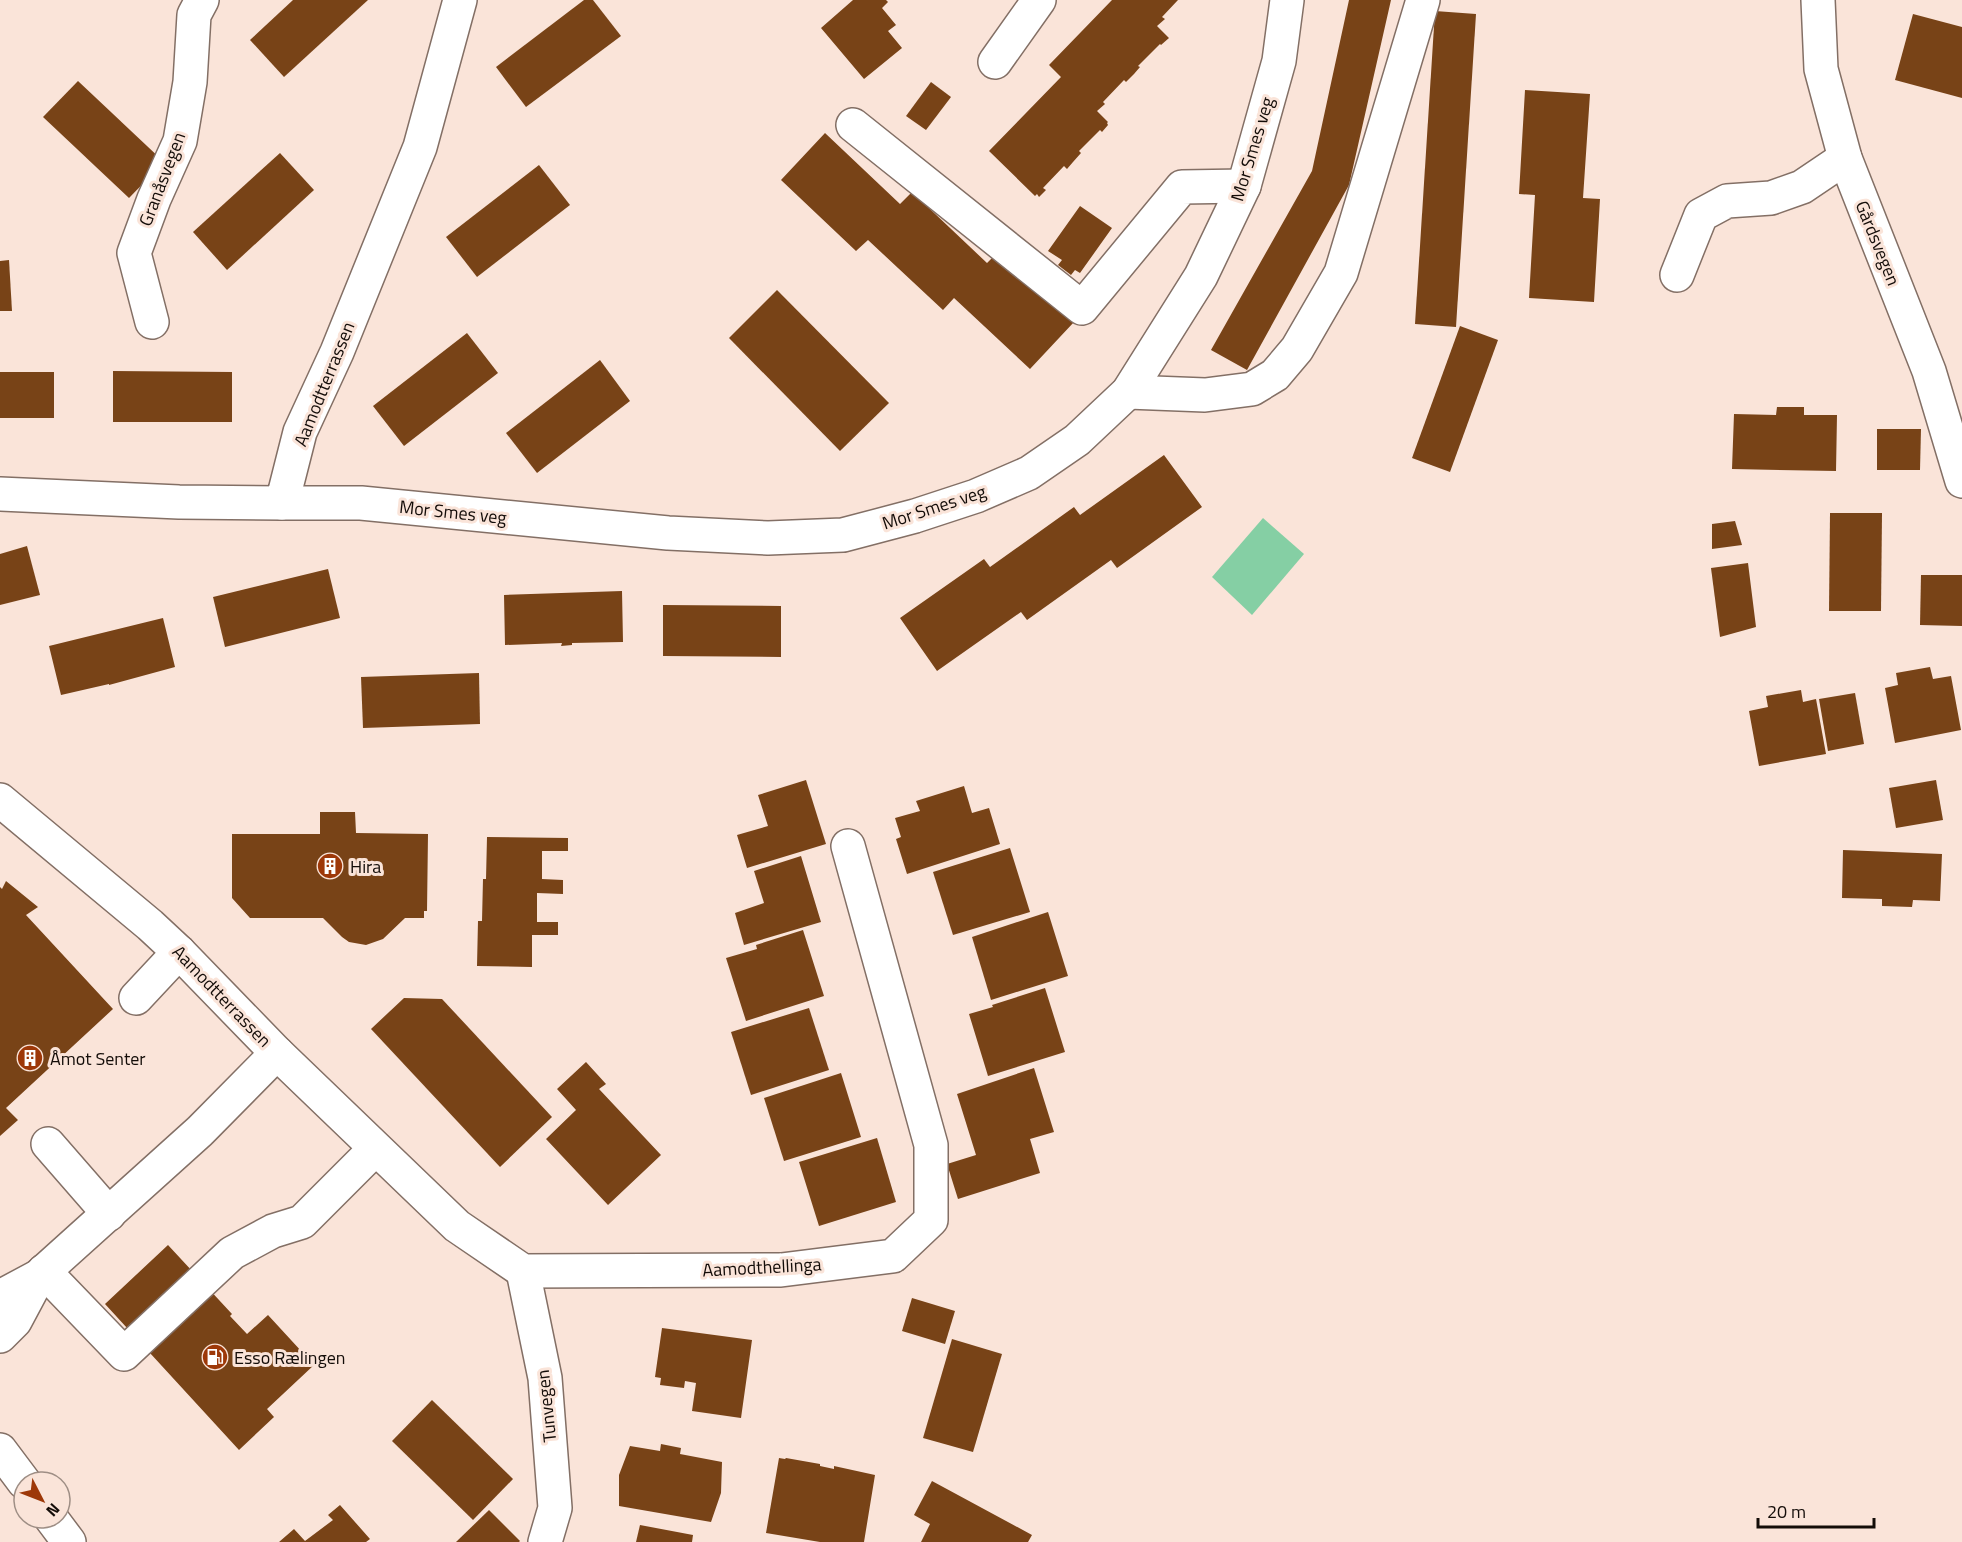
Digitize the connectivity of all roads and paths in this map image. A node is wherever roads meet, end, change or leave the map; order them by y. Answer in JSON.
{"nodes":[{"id":1,"x":460,"y":0,"type":"edge"},
{"id":2,"x":1039,"y":0,"type":"edge"},
{"id":3,"x":1287,"y":0,"type":"edge"},
{"id":4,"x":1423,"y":0,"type":"edge"},
{"id":5,"x":1818,"y":0,"type":"edge"},
{"id":6,"x":191,"y":5,"type":"edge"},
{"id":7,"x":994,"y":62,"type":"dead end"},
{"id":8,"x":853,"y":125,"type":"dead end"},
{"id":9,"x":1845,"y":158,"type":"junction"},
{"id":10,"x":1244,"y":186,"type":"junction"},
{"id":11,"x":1677,"y":275,"type":"dead end"},
{"id":12,"x":152,"y":322,"type":"dead end"},
{"id":13,"x":1128,"y":392,"type":"junction"},
{"id":14,"x":1962,"y":480,"type":"edge"},
{"id":15,"x":0,"y":494,"type":"edge"},
{"id":16,"x":282,"y":503,"type":"junction"},
{"id":17,"x":0,"y":800,"type":"edge"},
{"id":18,"x":848,"y":846,"type":"dead end"},
{"id":19,"x":179,"y":952,"type":"junction"},
{"id":20,"x":136,"y":998,"type":"dead end"},
{"id":21,"x":277,"y":1053,"type":"junction"},
{"id":22,"x":48,"y":1144,"type":"dead end"},
{"id":23,"x":375,"y":1149,"type":"junction"},
{"id":24,"x":109,"y":1214,"type":"junction"},
{"id":25,"x":523,"y":1271,"type":"junction"},
{"id":26,"x":42,"y":1273,"type":"junction"},
{"id":27,"x":0,"y":1297,"type":"edge"},
{"id":28,"x":0,"y":1336,"type":"edge"},
{"id":29,"x":0,"y":1450,"type":"edge"},
{"id":30,"x":15,"y":1470,"type":"edge"},
{"id":31,"x":545,"y":1542,"type":"edge"}],
"edges":[{"from":1,"to":16,"type":"street","name":"Aamodtterrassen"},
{"from":2,"to":7,"type":"street"},
{"from":3,"to":10,"type":"street","name":"Mor Smes veg"},
{"from":4,"to":13,"type":"street"},
{"from":5,"to":9,"type":"street","name":"Gårdsvegen"},
{"from":6,"to":12,"type":"street","name":"Granåsvegen"},
{"from":8,"to":10,"type":"street"},
{"from":9,"to":11,"type":"street"},
{"from":9,"to":14,"type":"street","name":"Gårdsvegen"},
{"from":10,"to":13,"type":"street","name":"Mor Smes veg"},
{"from":13,"to":16,"type":"street","name":"Mor Smes veg"},
{"from":15,"to":16,"type":"street"},
{"from":17,"to":19,"type":"street","name":"Aamodtterrassen"},
{"from":18,"to":25,"type":"street","name":"Aamodthellinga"},
{"from":19,"to":20,"type":"street"},
{"from":19,"to":21,"type":"street","name":"Aamodtterrassen"},
{"from":21,"to":23,"type":"street"},
{"from":21,"to":24,"type":"street","name":"Aamodtterrassen"},
{"from":22,"to":24,"type":"street"},
{"from":23,"to":25,"type":"street"},
{"from":23,"to":26,"type":"street"},
{"from":24,"to":26,"type":"street","name":"Aamodtterrassen"},
{"from":25,"to":31,"type":"street","name":"Tunvegen"},
{"from":26,"to":27,"type":"street","name":"Aamodtterrassen"},
{"from":26,"to":28,"type":"street","name":"Aamodtterrassen"},
{"from":29,"to":30,"type":"street"}]}
